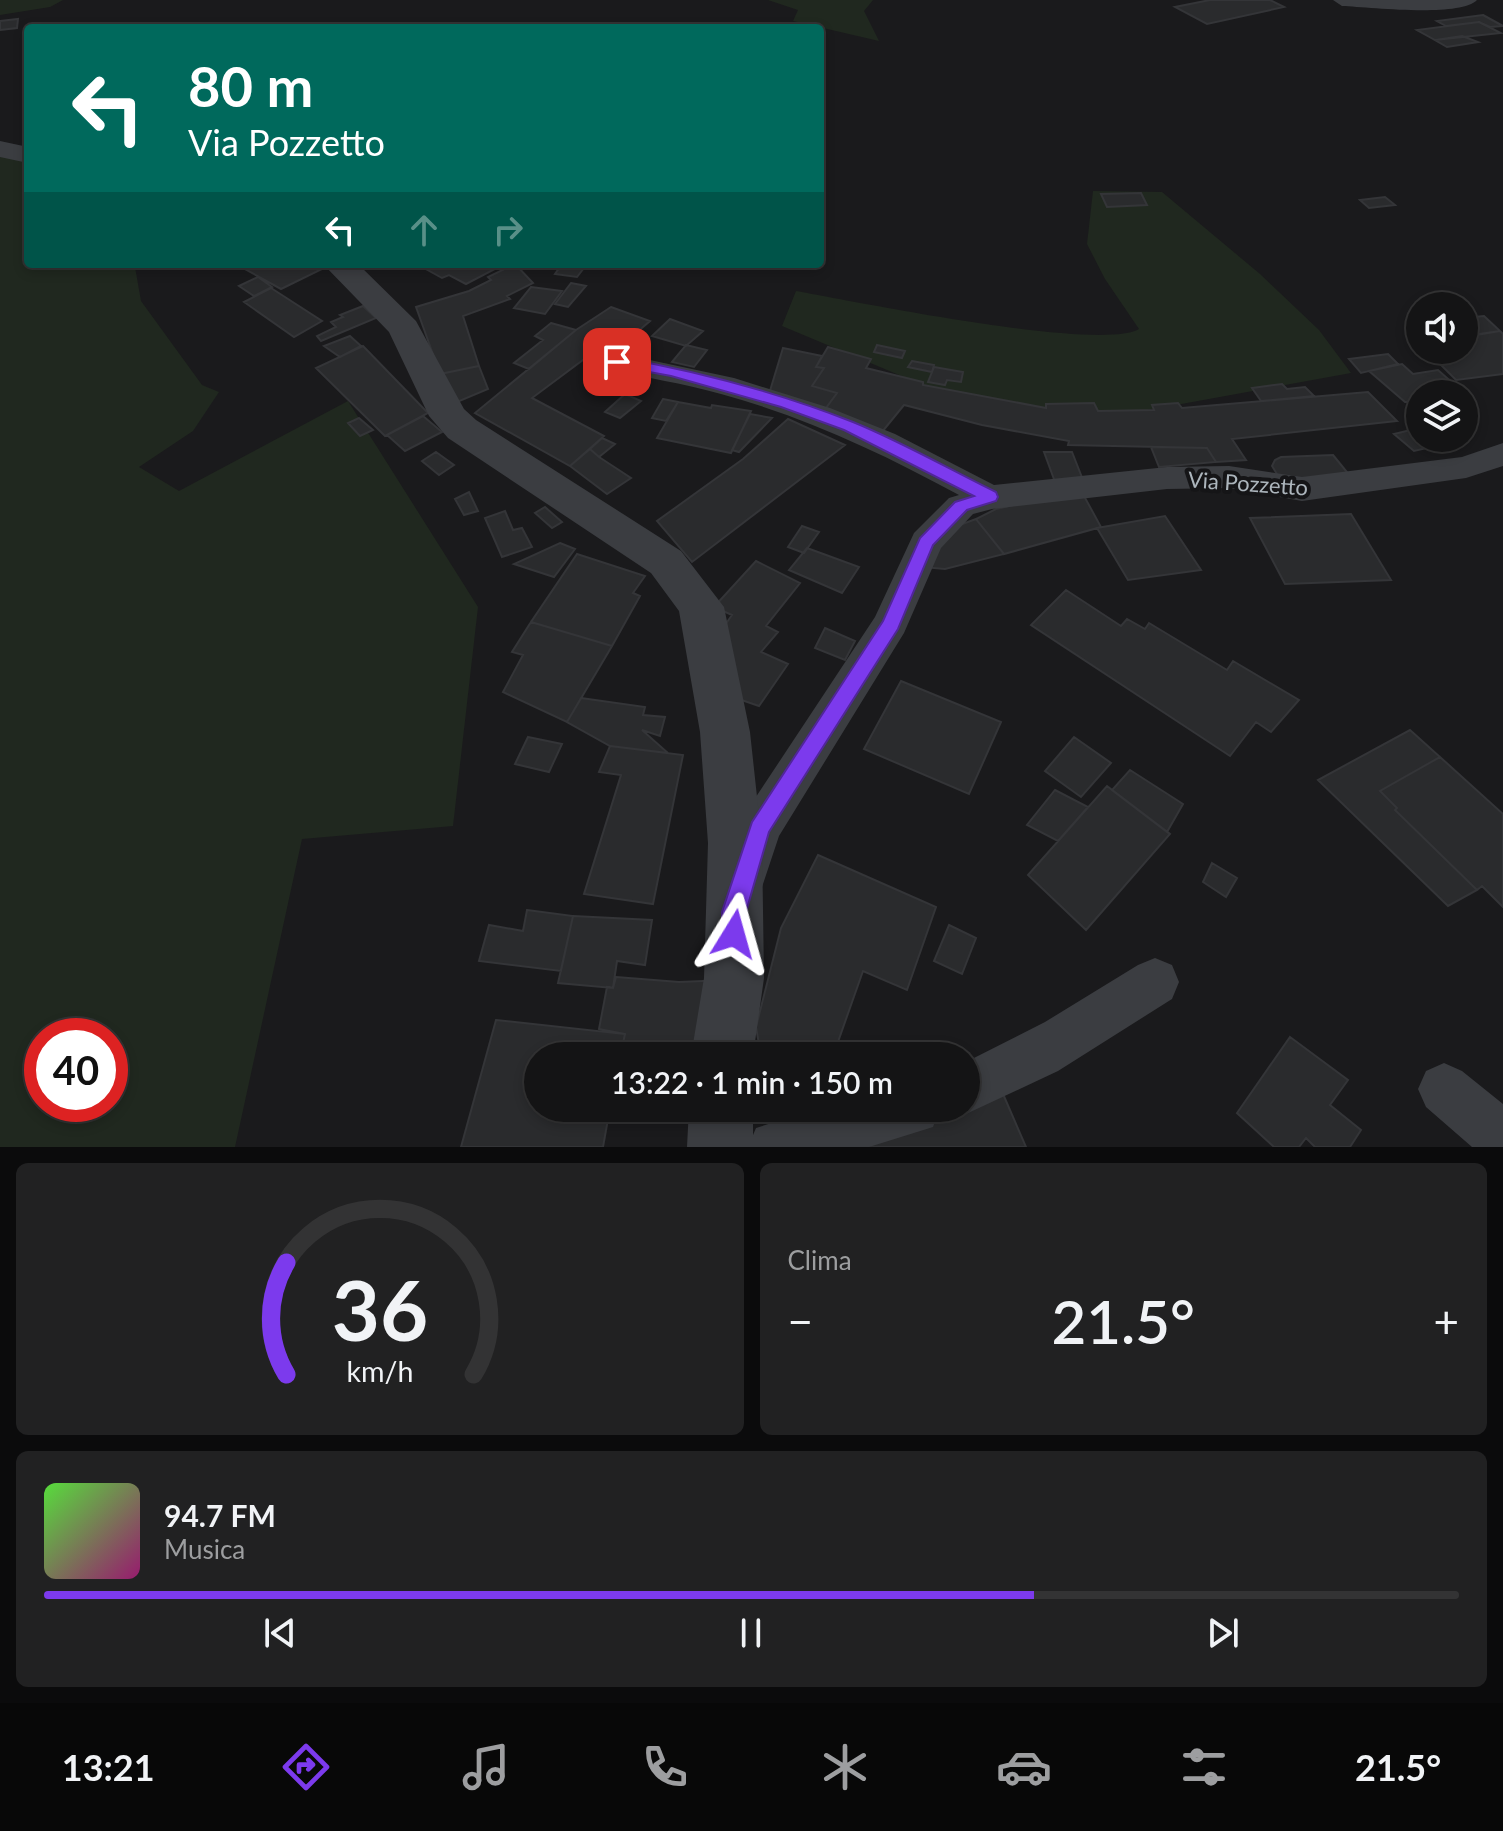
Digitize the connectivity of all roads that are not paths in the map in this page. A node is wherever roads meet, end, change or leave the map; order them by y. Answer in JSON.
{"nodes":[{"id":1,"x":1342,"y":0,"type":"edge"},
{"id":2,"x":1468,"y":0,"type":"edge"},
{"id":3,"x":0,"y":149,"type":"edge"},
{"id":4,"x":24,"y":154,"type":"edge"},
{"id":5,"x":343,"y":268,"type":"edge"},
{"id":6,"x":617,"y":362,"type":"dead end"},
{"id":7,"x":1503,"y":454,"type":"edge"},
{"id":8,"x":990,"y":497,"type":"junction"},
{"id":9,"x":734,"y":912,"type":"junction"},
{"id":10,"x":1155,"y":982,"type":"dead end"},
{"id":11,"x":724,"y":1042,"type":"edge"},
{"id":12,"x":980,"y":1082,"type":"edge"},
{"id":13,"x":1444,"y":1089,"type":"dead end"},
{"id":14,"x":721,"y":1122,"type":"edge"},
{"id":15,"x":864,"y":1122,"type":"edge"},
{"id":16,"x":1503,"y":1139,"type":"edge"},
{"id":17,"x":720,"y":1147,"type":"edge"},
{"id":18,"x":775,"y":1147,"type":"edge"}],
"edges":[{"from":1,"to":2,"type":"street"},
{"from":3,"to":4,"type":"street"},
{"from":5,"to":9,"type":"street"},
{"from":6,"to":8,"type":"street"},
{"from":7,"to":8,"type":"street","name":"Via Pozzetto"},
{"from":8,"to":9,"type":"street","name":"Via Pozzetto"},
{"from":9,"to":11,"type":"street"},
{"from":10,"to":12,"type":"street"},
{"from":13,"to":16,"type":"street"},
{"from":14,"to":17,"type":"street"},
{"from":15,"to":18,"type":"street"}]}
